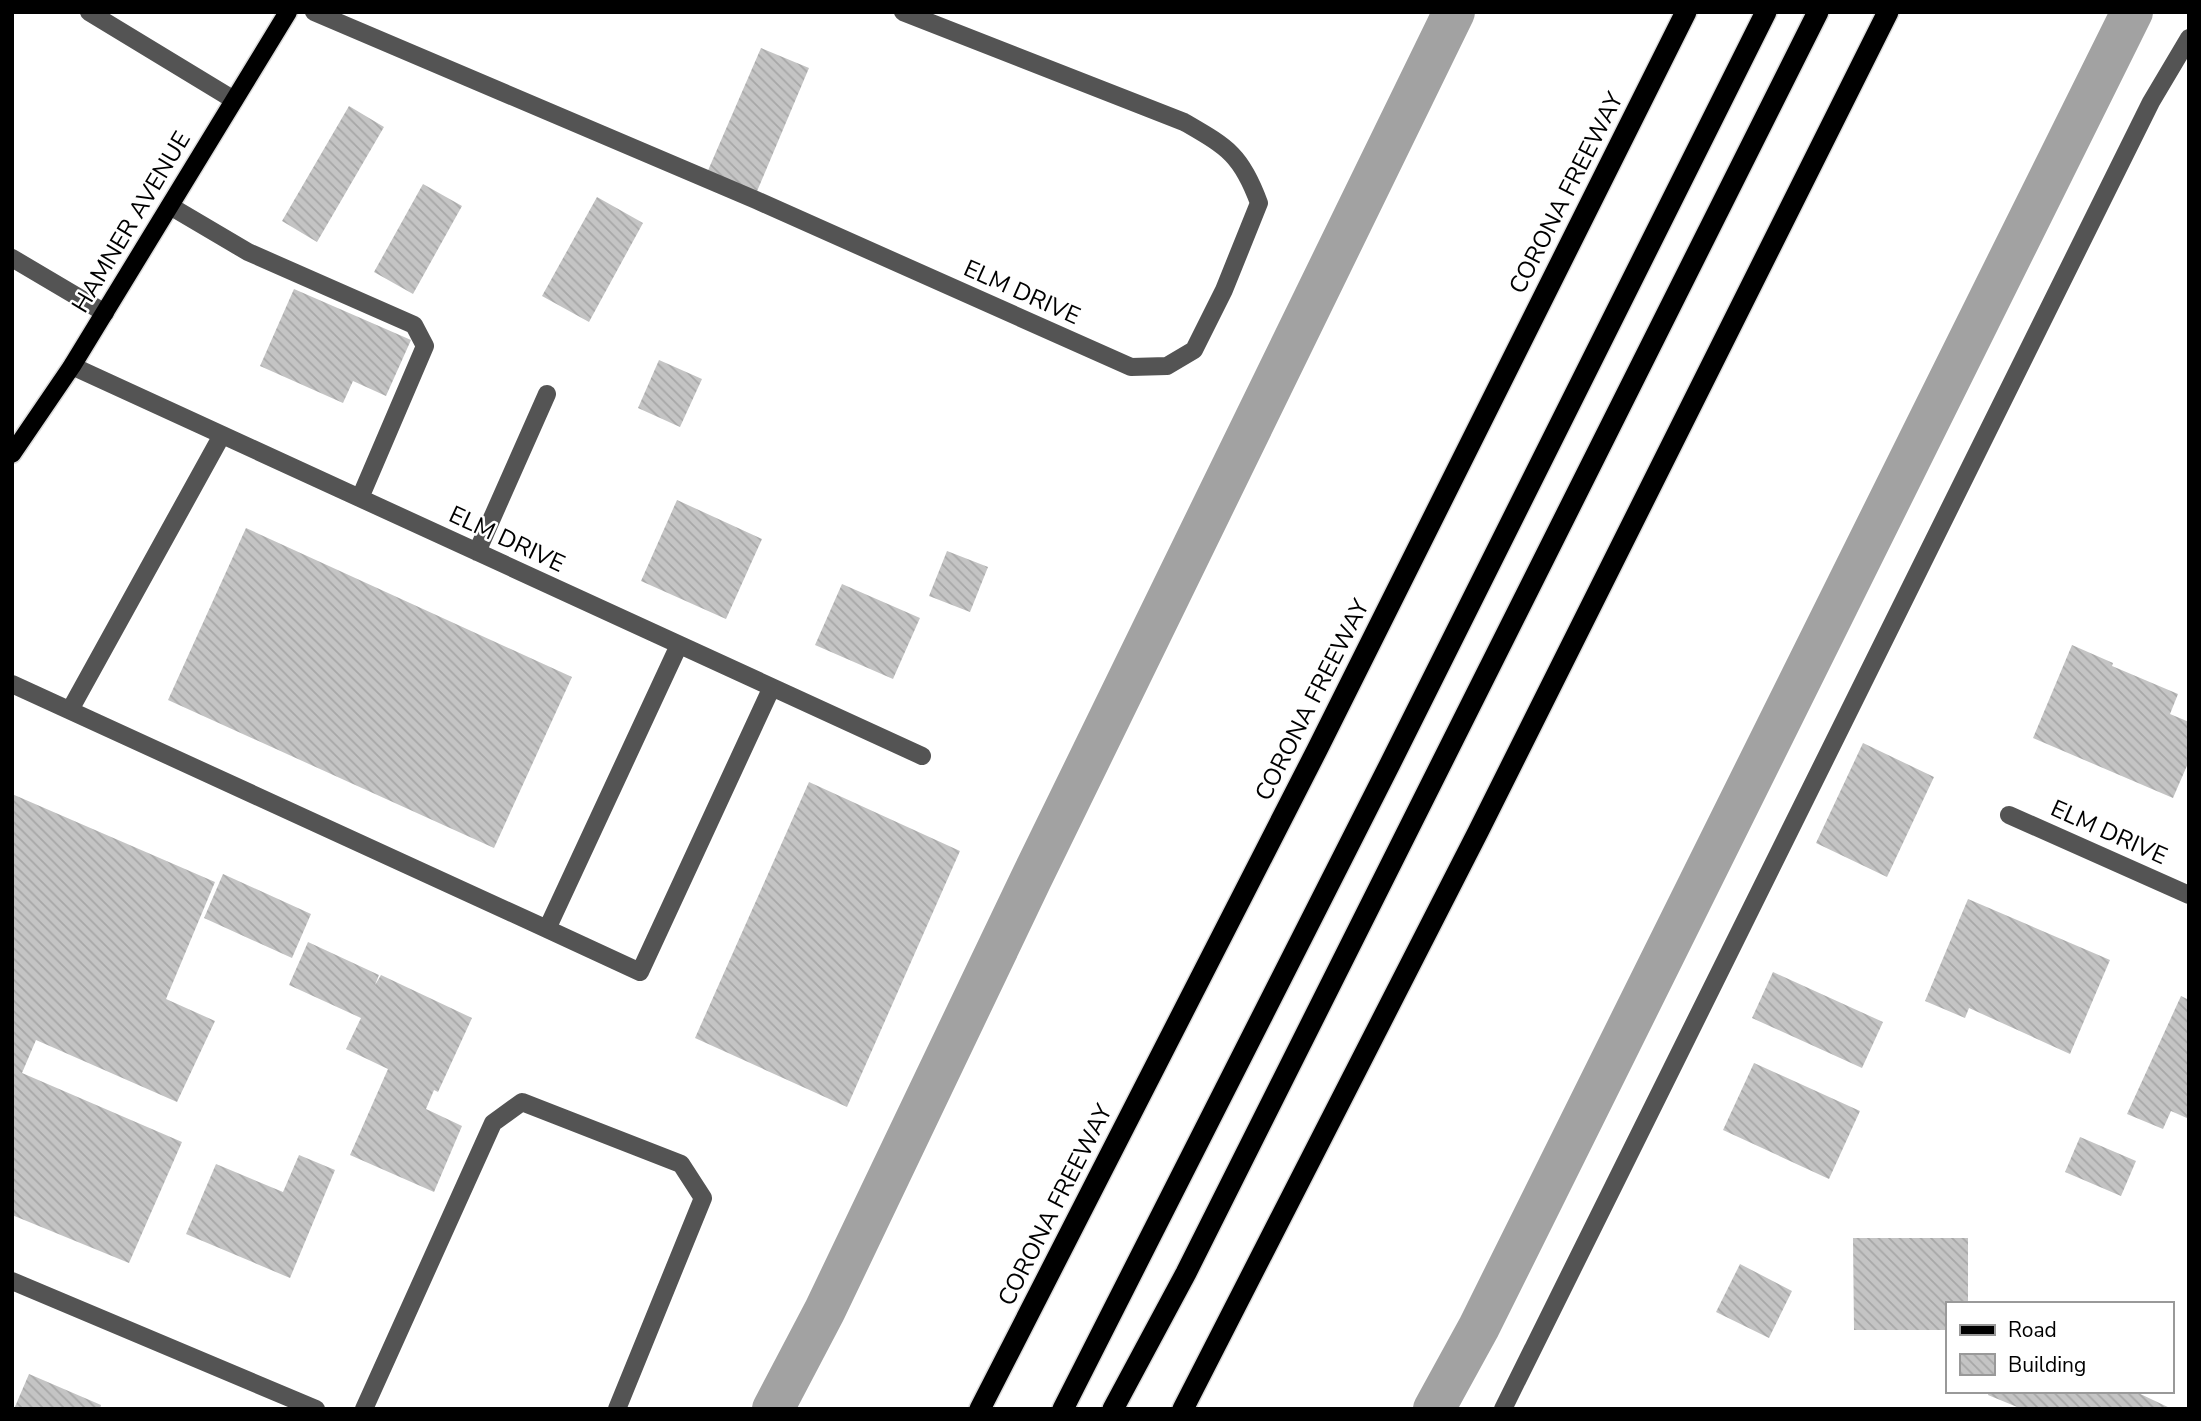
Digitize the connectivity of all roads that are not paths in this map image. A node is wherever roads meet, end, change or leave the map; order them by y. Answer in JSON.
{"nodes":[{"id":1,"x":89,"y":12,"type":"edge"},
{"id":2,"x":288,"y":12,"type":"edge"},
{"id":3,"x":314,"y":12,"type":"edge"},
{"id":4,"x":903,"y":12,"type":"edge"},
{"id":5,"x":1686,"y":12,"type":"edge"},
{"id":6,"x":1766,"y":12,"type":"edge"},
{"id":7,"x":1818,"y":12,"type":"edge"},
{"id":8,"x":1888,"y":12,"type":"edge"},
{"id":9,"x":2189,"y":38,"type":"edge"},
{"id":10,"x":234,"y":100,"type":"junction"},
{"id":11,"x":170,"y":206,"type":"junction"},
{"id":12,"x":12,"y":258,"type":"edge"},
{"id":13,"x":105,"y":313,"type":"junction"},
{"id":14,"x":72,"y":366,"type":"junction"},
{"id":15,"x":547,"y":394,"type":"dead end"},
{"id":16,"x":222,"y":435,"type":"junction"},
{"id":17,"x":12,"y":454,"type":"edge"},
{"id":18,"x":360,"y":498,"type":"junction"},
{"id":19,"x":477,"y":552,"type":"junction"},
{"id":20,"x":679,"y":645,"type":"junction"},
{"id":21,"x":12,"y":684,"type":"edge"},
{"id":22,"x":771,"y":689,"type":"junction"},
{"id":23,"x":70,"y":710,"type":"junction"},
{"id":24,"x":922,"y":756,"type":"dead end"},
{"id":25,"x":2009,"y":815,"type":"dead end"},
{"id":26,"x":2189,"y":895,"type":"edge"},
{"id":27,"x":547,"y":929,"type":"junction"},
{"id":28,"x":12,"y":1281,"type":"edge"},
{"id":29,"x":316,"y":1409,"type":"edge"},
{"id":30,"x":364,"y":1409,"type":"edge"},
{"id":31,"x":617,"y":1409,"type":"edge"},
{"id":32,"x":980,"y":1409,"type":"edge"},
{"id":33,"x":1063,"y":1409,"type":"edge"},
{"id":34,"x":1114,"y":1409,"type":"edge"},
{"id":35,"x":1183,"y":1409,"type":"edge"},
{"id":36,"x":1503,"y":1409,"type":"edge"}],
"edges":[{"from":1,"to":10,"type":"street"},
{"from":2,"to":10,"type":"main road","name":"HAMNER AVENUE"},
{"from":3,"to":4,"type":"street","name":"ELM DRIVE"},
{"from":5,"to":32,"type":"highway","name":"CORONA FREEWAY"},
{"from":6,"to":33,"type":"highway"},
{"from":7,"to":34,"type":"highway"},
{"from":8,"to":35,"type":"highway"},
{"from":9,"to":36,"type":"street"},
{"from":10,"to":11,"type":"main road","name":"HAMNER AVENUE"},
{"from":11,"to":13,"type":"main road","name":"HAMNER AVENUE"},
{"from":11,"to":18,"type":"street"},
{"from":12,"to":13,"type":"street"},
{"from":13,"to":14,"type":"main road","name":"HAMNER AVENUE"},
{"from":14,"to":16,"type":"street","name":"ELM DRIVE"},
{"from":14,"to":17,"type":"main road","name":"HAMNER AVENUE"},
{"from":15,"to":19,"type":"street"},
{"from":16,"to":18,"type":"street","name":"ELM DRIVE"},
{"from":16,"to":23,"type":"street"},
{"from":18,"to":19,"type":"street","name":"ELM DRIVE"},
{"from":19,"to":20,"type":"street","name":"ELM DRIVE"},
{"from":20,"to":22,"type":"street","name":"ELM DRIVE"},
{"from":20,"to":27,"type":"street"},
{"from":21,"to":23,"type":"street"},
{"from":22,"to":24,"type":"street","name":"ELM DRIVE"},
{"from":22,"to":27,"type":"street"},
{"from":23,"to":27,"type":"street"},
{"from":25,"to":26,"type":"street","name":"ELM DRIVE"},
{"from":28,"to":29,"type":"street"},
{"from":30,"to":31,"type":"street"}]}
